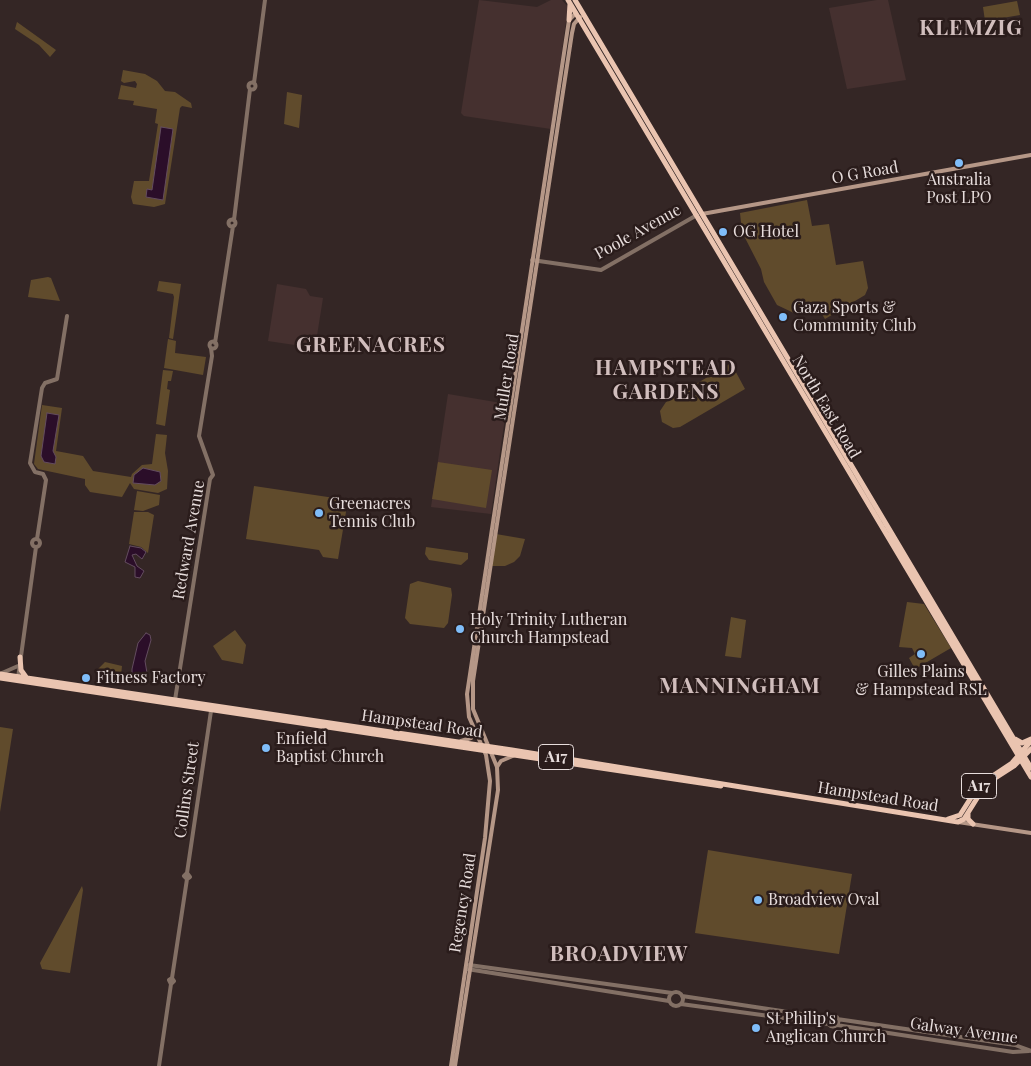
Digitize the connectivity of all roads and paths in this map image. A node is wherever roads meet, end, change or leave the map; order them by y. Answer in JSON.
{"nodes":[{"id":1,"x":265,"y":0,"type":"edge"},
{"id":2,"x":571,"y":0,"type":"edge"},
{"id":3,"x":580,"y":14,"type":"junction"},
{"id":4,"x":569,"y":20,"type":"junction"},
{"id":5,"x":565,"y":62,"type":"junction"},
{"id":6,"x":638,"y":112,"type":"junction"},
{"id":7,"x":666,"y":153,"type":"junction"},
{"id":8,"x":1031,"y":155,"type":"edge"},
{"id":9,"x":661,"y":156,"type":"junction"},
{"id":10,"x":700,"y":214,"type":"junction"},
{"id":11,"x":535,"y":260,"type":"junction"},
{"id":12,"x":67,"y":316,"type":"dead end"},
{"id":13,"x":20,"y":657,"type":"junction"},
{"id":14,"x":966,"y":662,"type":"junction"},
{"id":15,"x":18,"y":666,"type":"junction"},
{"id":16,"x":0,"y":675,"type":"edge"},
{"id":17,"x":17,"y":676,"type":"junction"},
{"id":18,"x":26,"y":679,"type":"junction"},
{"id":19,"x":175,"y":702,"type":"junction"},
{"id":20,"x":212,"y":708,"type":"junction"},
{"id":21,"x":474,"y":731,"type":"junction"},
{"id":22,"x":1012,"y":737,"type":"junction"},
{"id":23,"x":410,"y":738,"type":"junction"},
{"id":24,"x":1031,"y":740,"type":"edge"},
{"id":25,"x":453,"y":742,"type":"junction"},
{"id":26,"x":486,"y":748,"type":"junction"},
{"id":27,"x":1031,"y":749,"type":"edge"},
{"id":28,"x":515,"y":755,"type":"junction"},
{"id":29,"x":1021,"y":756,"type":"junction"},
{"id":30,"x":599,"y":766,"type":"junction"},
{"id":31,"x":497,"y":767,"type":"junction"},
{"id":32,"x":1031,"y":768,"type":"edge"},
{"id":33,"x":1031,"y":777,"type":"edge"},
{"id":34,"x":969,"y":810,"type":"junction"},
{"id":35,"x":945,"y":820,"type":"junction"},
{"id":36,"x":958,"y":822,"type":"junction"},
{"id":37,"x":973,"y":824,"type":"junction"},
{"id":38,"x":1031,"y":833,"type":"edge"},
{"id":39,"x":468,"y":967,"type":"junction"},
{"id":40,"x":672,"y":993,"type":"junction"},
{"id":41,"x":682,"y":996,"type":"junction"},
{"id":42,"x":670,"y":1001,"type":"junction"},
{"id":43,"x":681,"y":1004,"type":"junction"},
{"id":44,"x":828,"y":1018,"type":"junction"},
{"id":45,"x":837,"y":1019,"type":"junction"},
{"id":46,"x":828,"y":1024,"type":"junction"},
{"id":47,"x":836,"y":1025,"type":"junction"},
{"id":48,"x":1030,"y":1051,"type":"edge"},
{"id":49,"x":159,"y":1066,"type":"edge"},
{"id":50,"x":450,"y":1066,"type":"edge"},
{"id":51,"x":455,"y":1066,"type":"edge"}],
"edges":[{"from":1,"to":19,"type":"street","name":"Redward Avenue"},
{"from":2,"to":3,"type":"highway","name":"North East Road"},
{"from":2,"to":4,"type":"highway"},
{"from":3,"to":4,"type":"main road"},
{"from":3,"to":5,"type":"main road","name":"Muller Road"},
{"from":3,"to":6,"type":"highway","name":"North East Road"},
{"from":4,"to":5,"type":"main road","name":"Muller Road"},
{"from":5,"to":11,"type":"main road","name":"Muller Road"},
{"from":6,"to":7,"type":"highway","name":"North East Road"},
{"from":6,"to":9,"type":"highway","name":"North East Road"},
{"from":7,"to":9,"type":"highway"},
{"from":7,"to":10,"type":"highway","name":"North East Road"},
{"from":8,"to":10,"type":"main road","name":"O G Road"},
{"from":9,"to":10,"type":"highway","name":"North East Road"},
{"from":10,"to":11,"type":"street","name":"Poole Avenue"},
{"from":10,"to":14,"type":"highway","name":"North East Road"},
{"from":11,"to":21,"type":"main road","name":"Muller Road"},
{"from":11,"to":26,"type":"main road","name":"Muller Road"},
{"from":12,"to":13,"type":"street"},
{"from":13,"to":15,"type":"street"},
{"from":13,"to":18,"type":"highway"},
{"from":14,"to":22,"type":"highway","name":"North East Road"},
{"from":14,"to":29,"type":"highway","name":"North East Road"},
{"from":15,"to":16,"type":"street"},
{"from":15,"to":17,"type":"street"},
{"from":16,"to":17,"type":"highway","name":"Hampstead Road","number":"A17"},
{"from":16,"to":18,"type":"highway","name":"Hampstead Road","number":"A17"},
{"from":17,"to":18,"type":"highway","name":"Hampstead Road","number":"A17"},
{"from":18,"to":19,"type":"highway","name":"Hampstead Road","number":"A17"},
{"from":19,"to":20,"type":"highway","name":"Hampstead Road","number":"A17"},
{"from":20,"to":23,"type":"highway","name":"Hampstead Road","number":"A17"},
{"from":20,"to":49,"type":"street","name":"Collins Street"},
{"from":21,"to":25,"type":"main road"},
{"from":21,"to":26,"type":"main road","name":"Muller Road"},
{"from":22,"to":24,"type":"highway"},
{"from":22,"to":29,"type":"highway","name":"North East Road"},
{"from":23,"to":25,"type":"highway","name":"Hampstead Road","number":"A17"},
{"from":23,"to":26,"type":"highway","name":"Hampstead Road","number":"A17"},
{"from":24,"to":29,"type":"highway","number":"A17"},
{"from":25,"to":26,"type":"highway","name":"Hampstead Road","number":"A17"},
{"from":26,"to":28,"type":"highway","name":"Hampstead Road","number":"A17"},
{"from":26,"to":30,"type":"highway","name":"Hampstead Road","number":"A17"},
{"from":26,"to":31,"type":"main road","name":"Regency Road"},
{"from":26,"to":39,"type":"main road","name":"Regency Road"},
{"from":27,"to":29,"type":"highway","number":"A17"},
{"from":28,"to":30,"type":"highway","name":"Hampstead Road","number":"A17"},
{"from":28,"to":31,"type":"main road"},
{"from":29,"to":32,"type":"highway","name":"North East Road"},
{"from":29,"to":33,"type":"highway","name":"North East Road"},
{"from":29,"to":34,"type":"highway","number":"A17"},
{"from":29,"to":35,"type":"highway","number":"A17"},
{"from":30,"to":35,"type":"highway","name":"Hampstead Road","number":"A17"},
{"from":31,"to":39,"type":"main road","name":"Regency Road"},
{"from":34,"to":36,"type":"highway","number":"A17"},
{"from":34,"to":37,"type":"highway"},
{"from":35,"to":36,"type":"highway","name":"Hampstead Road","number":"A17"},
{"from":36,"to":37,"type":"main road","name":"Hampstead Road"},
{"from":37,"to":38,"type":"main road","name":"Hampstead Road"},
{"from":39,"to":40,"type":"street"},
{"from":39,"to":42,"type":"street"},
{"from":39,"to":50,"type":"main road","name":"Regency Road"},
{"from":39,"to":51,"type":"main road","name":"Regency Road"},
{"from":40,"to":41,"type":"street"},
{"from":40,"to":42,"type":"street"},
{"from":41,"to":43,"type":"street"},
{"from":41,"to":44,"type":"street"},
{"from":42,"to":43,"type":"street"},
{"from":43,"to":46,"type":"street"},
{"from":44,"to":45,"type":"street"},
{"from":44,"to":46,"type":"street"},
{"from":45,"to":47,"type":"street"},
{"from":45,"to":48,"type":"street","name":"Galway Avenue"},
{"from":46,"to":47,"type":"street"},
{"from":47,"to":48,"type":"street","name":"Galway Avenue"}]}
